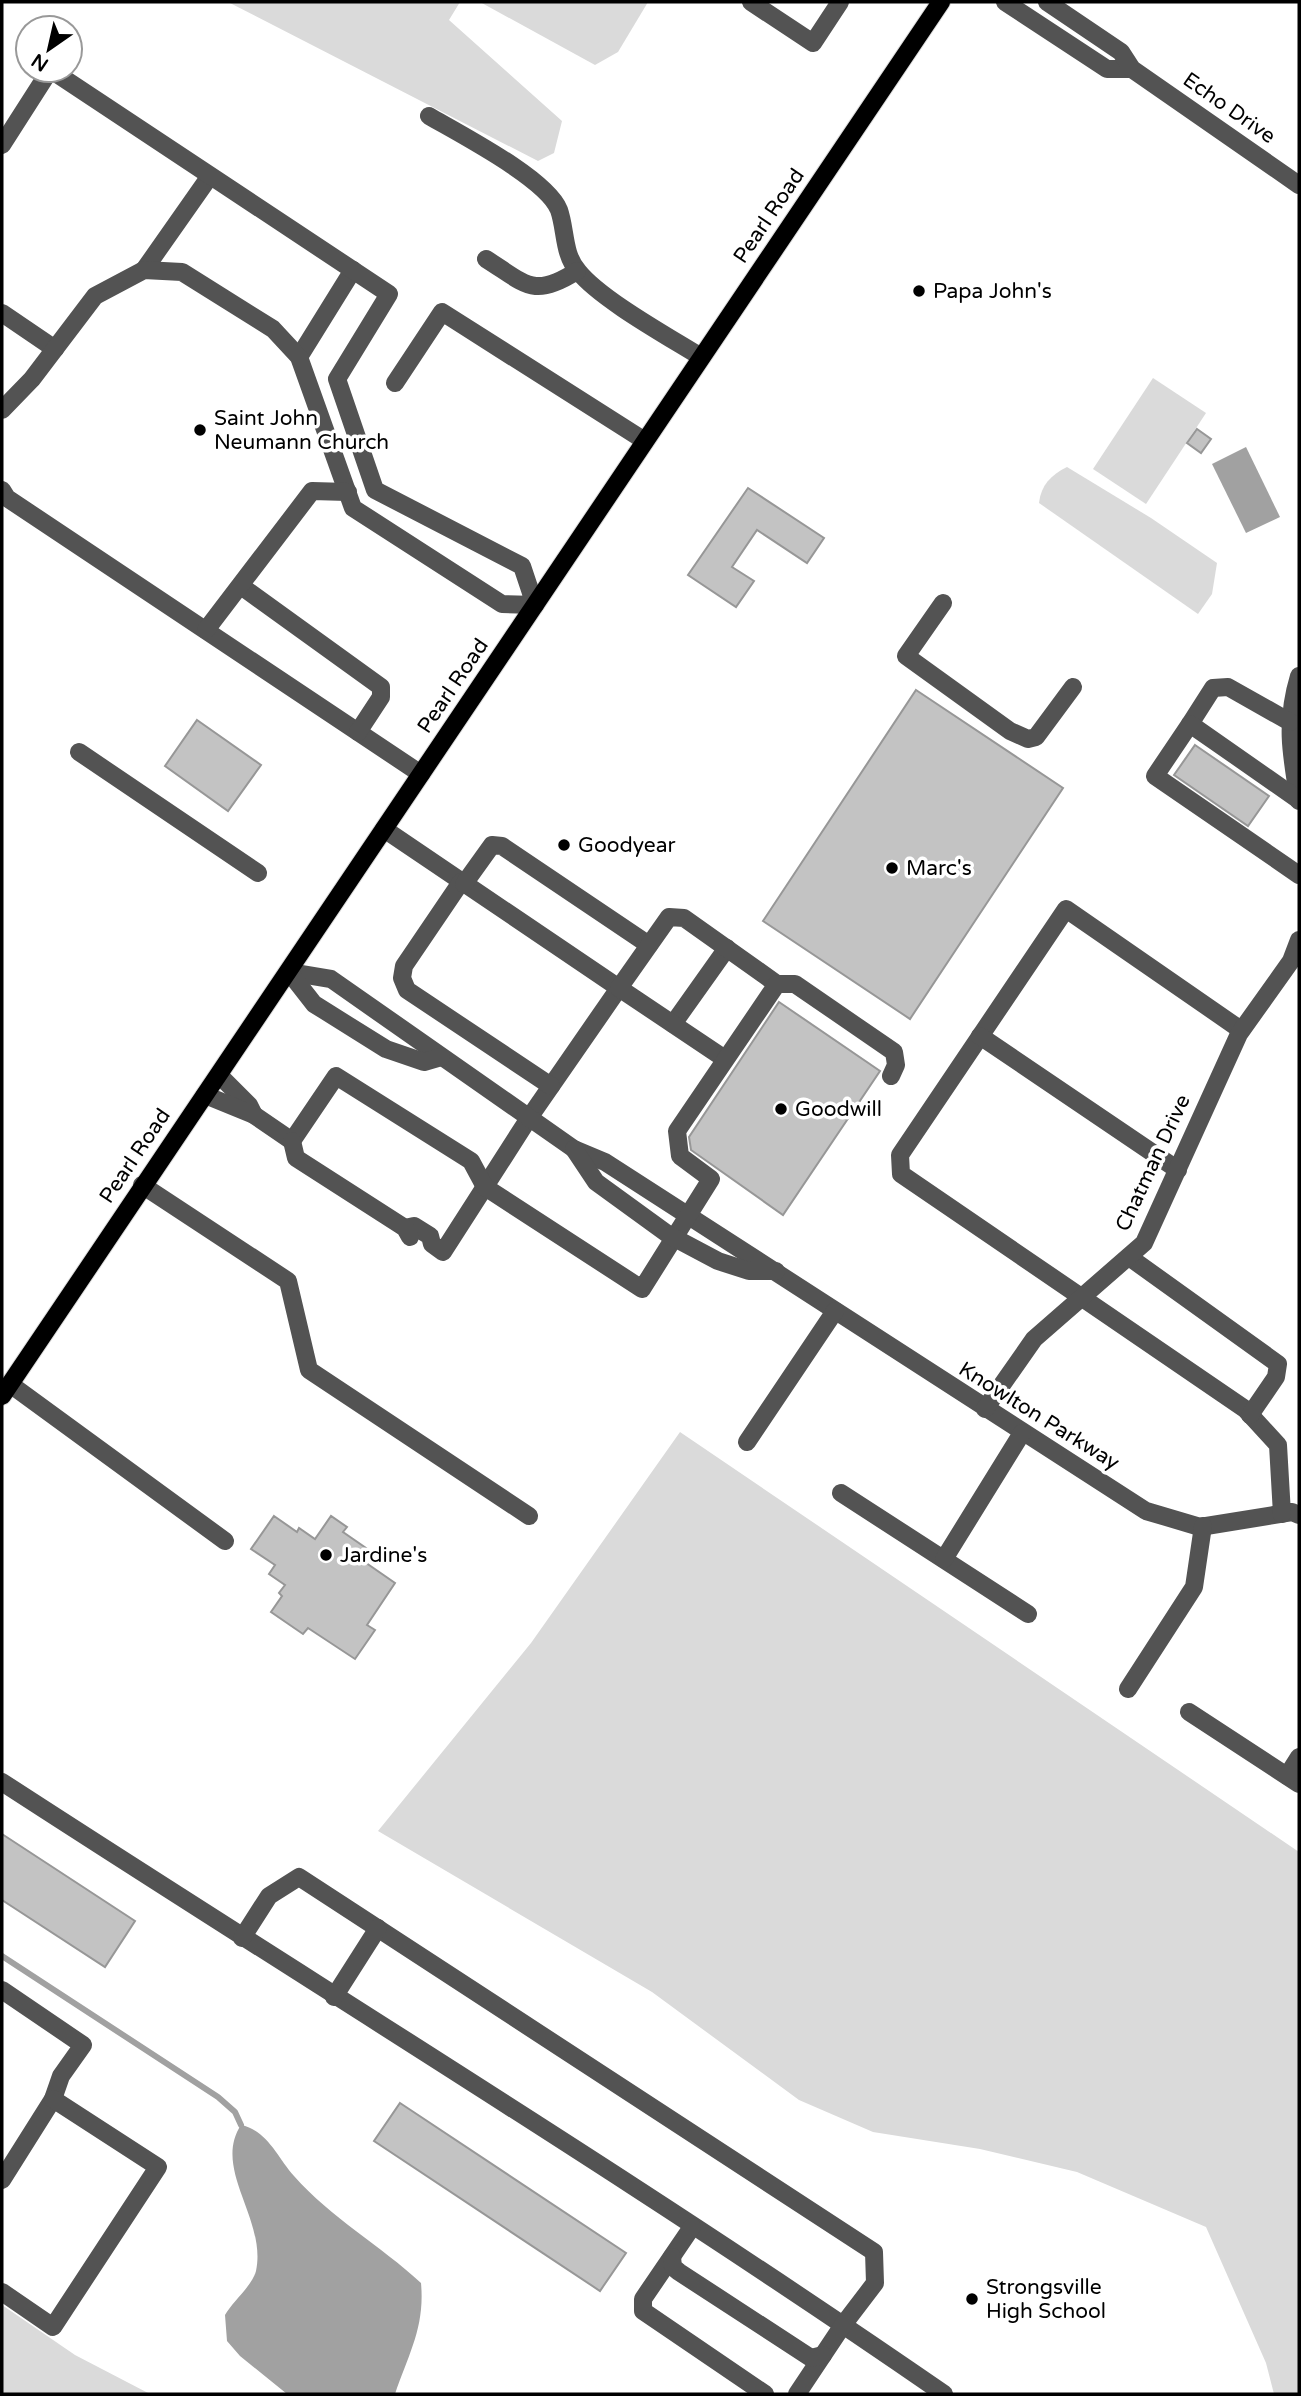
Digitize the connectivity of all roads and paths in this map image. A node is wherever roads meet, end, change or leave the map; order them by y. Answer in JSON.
{"nodes":[{"id":1,"x":751,"y":2,"type":"edge"},
{"id":2,"x":840,"y":2,"type":"edge"},
{"id":3,"x":941,"y":2,"type":"edge"},
{"id":4,"x":1005,"y":2,"type":"edge"},
{"id":5,"x":1047,"y":2,"type":"edge"},
{"id":6,"x":1132,"y":69,"type":"junction"},
{"id":7,"x":41,"y":84,"type":"edge"},
{"id":8,"x":71,"y":84,"type":"edge"},
{"id":9,"x":429,"y":117,"type":"dead end"},
{"id":10,"x":2,"y":145,"type":"edge"},
{"id":11,"x":210,"y":176,"type":"junction"},
{"id":12,"x":1299,"y":185,"type":"edge"},
{"id":13,"x":486,"y":259,"type":"dead end"},
{"id":14,"x":144,"y":270,"type":"junction"},
{"id":15,"x":353,"y":270,"type":"junction"},
{"id":16,"x":577,"y":271,"type":"junction"},
{"id":17,"x":2,"y":313,"type":"edge"},
{"id":18,"x":55,"y":349,"type":"junction"},
{"id":19,"x":299,"y":357,"type":"junction"},
{"id":20,"x":701,"y":357,"type":"junction"},
{"id":21,"x":395,"y":383,"type":"dead end"},
{"id":22,"x":2,"y":410,"type":"edge"},
{"id":23,"x":645,"y":441,"type":"junction"},
{"id":24,"x":2,"y":490,"type":"edge"},
{"id":25,"x":375,"y":490,"type":"junction"},
{"id":26,"x":350,"y":500,"type":"junction"},
{"id":27,"x":241,"y":586,"type":"junction"},
{"id":28,"x":943,"y":603,"type":"dead end"},
{"id":29,"x":535,"y":605,"type":"junction"},
{"id":30,"x":206,"y":630,"type":"junction"},
{"id":31,"x":1299,"y":676,"type":"edge"},
{"id":32,"x":1073,"y":687,"type":"dead end"},
{"id":33,"x":1290,"y":722,"type":"junction"},
{"id":34,"x":1190,"y":724,"type":"junction"},
{"id":35,"x":358,"y":732,"type":"junction"},
{"id":36,"x":79,"y":752,"type":"dead end"},
{"id":37,"x":421,"y":774,"type":"junction"},
{"id":38,"x":1299,"y":800,"type":"edge"},
{"id":39,"x":384,"y":829,"type":"junction"},
{"id":40,"x":258,"y":873,"type":"dead end"},
{"id":41,"x":1299,"y":875,"type":"edge"},
{"id":42,"x":463,"y":883,"type":"junction"},
{"id":43,"x":1299,"y":940,"type":"edge"},
{"id":44,"x":649,"y":945,"type":"junction"},
{"id":45,"x":727,"y":948,"type":"junction"},
{"id":46,"x":289,"y":972,"type":"junction"},
{"id":47,"x":777,"y":984,"type":"junction"},
{"id":48,"x":619,"y":988,"type":"junction"},
{"id":49,"x":673,"y":1024,"type":"junction"},
{"id":50,"x":1241,"y":1030,"type":"junction"},
{"id":51,"x":980,"y":1036,"type":"junction"},
{"id":52,"x":441,"y":1056,"type":"junction"},
{"id":53,"x":725,"y":1059,"type":"junction"},
{"id":54,"x":219,"y":1074,"type":"junction"},
{"id":55,"x":891,"y":1076,"type":"dead end"},
{"id":56,"x":551,"y":1086,"type":"junction"},
{"id":57,"x":205,"y":1095,"type":"junction"},
{"id":58,"x":254,"y":1115,"type":"junction"},
{"id":59,"x":529,"y":1118,"type":"junction"},
{"id":60,"x":292,"y":1141,"type":"junction"},
{"id":61,"x":574,"y":1149,"type":"junction"},
{"id":62,"x":1178,"y":1170,"type":"junction"},
{"id":63,"x":142,"y":1185,"type":"junction"},
{"id":64,"x":485,"y":1187,"type":"junction"},
{"id":65,"x":687,"y":1216,"type":"junction"},
{"id":66,"x":675,"y":1238,"type":"junction"},
{"id":67,"x":1129,"y":1257,"type":"junction"},
{"id":68,"x":776,"y":1271,"type":"junction"},
{"id":69,"x":1084,"y":1298,"type":"junction"},
{"id":70,"x":835,"y":1311,"type":"junction"},
{"id":71,"x":6,"y":1390,"type":"edge"},
{"id":72,"x":985,"y":1409,"type":"junction"},
{"id":73,"x":1250,"y":1415,"type":"junction"},
{"id":74,"x":1022,"y":1433,"type":"junction"},
{"id":75,"x":747,"y":1442,"type":"dead end"},
{"id":76,"x":841,"y":1493,"type":"dead end"},
{"id":77,"x":1291,"y":1514,"type":"edge"},
{"id":78,"x":529,"y":1516,"type":"dead end"},
{"id":79,"x":1203,"y":1526,"type":"junction"},
{"id":80,"x":225,"y":1541,"type":"dead end"},
{"id":81,"x":944,"y":1559,"type":"junction"},
{"id":82,"x":1028,"y":1614,"type":"dead end"},
{"id":83,"x":1128,"y":1689,"type":"dead end"},
{"id":84,"x":1189,"y":1712,"type":"dead end"},
{"id":85,"x":1299,"y":1757,"type":"edge"},
{"id":86,"x":1293,"y":1780,"type":"edge"},
{"id":87,"x":2,"y":1782,"type":"edge"},
{"id":88,"x":378,"y":1928,"type":"junction"},
{"id":89,"x":242,"y":1938,"type":"junction"},
{"id":90,"x":2,"y":1990,"type":"edge"},
{"id":91,"x":334,"y":1997,"type":"junction"},
{"id":92,"x":54,"y":2099,"type":"junction"},
{"id":93,"x":2,"y":2180,"type":"edge"},
{"id":94,"x":692,"y":2227,"type":"junction"},
{"id":95,"x":671,"y":2256,"type":"junction"},
{"id":96,"x":2,"y":2292,"type":"edge"},
{"id":97,"x":843,"y":2325,"type":"junction"},
{"id":98,"x":823,"y":2355,"type":"junction"},
{"id":99,"x":765,"y":2394,"type":"edge"},
{"id":100,"x":797,"y":2394,"type":"edge"},
{"id":101,"x":943,"y":2394,"type":"edge"}],
"edges":[{"from":1,"to":2,"type":"street"},
{"from":3,"to":20,"type":"main road","name":"Pearl Road"},
{"from":4,"to":6,"type":"street","name":"Echo Drive"},
{"from":5,"to":6,"type":"street","name":"Echo Drive"},
{"from":6,"to":12,"type":"street","name":"Echo Drive"},
{"from":7,"to":10,"type":"street"},
{"from":8,"to":11,"type":"street"},
{"from":9,"to":16,"type":"street"},
{"from":11,"to":14,"type":"street"},
{"from":11,"to":15,"type":"street"},
{"from":13,"to":16,"type":"street"},
{"from":14,"to":18,"type":"street"},
{"from":14,"to":19,"type":"street"},
{"from":15,"to":19,"type":"street"},
{"from":15,"to":25,"type":"street"},
{"from":16,"to":20,"type":"street"},
{"from":17,"to":18,"type":"street"},
{"from":18,"to":22,"type":"street"},
{"from":19,"to":26,"type":"street"},
{"from":20,"to":23,"type":"main road","name":"Pearl Road"},
{"from":21,"to":23,"type":"street"},
{"from":23,"to":29,"type":"main road","name":"Pearl Road"},
{"from":24,"to":30,"type":"street"},
{"from":25,"to":26,"type":"street"},
{"from":25,"to":29,"type":"street"},
{"from":26,"to":27,"type":"street"},
{"from":26,"to":29,"type":"street"},
{"from":27,"to":30,"type":"street"},
{"from":27,"to":35,"type":"street"},
{"from":28,"to":32,"type":"street"},
{"from":29,"to":37,"type":"main road","name":"Pearl Road"},
{"from":30,"to":35,"type":"street"},
{"from":31,"to":33,"type":"street"},
{"from":33,"to":34,"type":"street"},
{"from":33,"to":38,"type":"street"},
{"from":34,"to":38,"type":"street"},
{"from":34,"to":41,"type":"street"},
{"from":35,"to":37,"type":"street"},
{"from":36,"to":40,"type":"street"},
{"from":37,"to":39,"type":"main road","name":"Pearl Road"},
{"from":39,"to":42,"type":"street"},
{"from":39,"to":46,"type":"main road","name":"Pearl Road"},
{"from":42,"to":44,"type":"street"},
{"from":42,"to":48,"type":"street"},
{"from":42,"to":56,"type":"street"},
{"from":43,"to":50,"type":"street","name":"Chatman Drive"},
{"from":44,"to":45,"type":"street"},
{"from":44,"to":48,"type":"street"},
{"from":45,"to":47,"type":"street"},
{"from":45,"to":49,"type":"street"},
{"from":46,"to":52,"type":"street","name":"Knowlton Parkway"},
{"from":46,"to":52,"type":"street"},
{"from":46,"to":54,"type":"main road","name":"Pearl Road"},
{"from":47,"to":53,"type":"street"},
{"from":47,"to":55,"type":"street"},
{"from":48,"to":49,"type":"street"},
{"from":48,"to":56,"type":"street"},
{"from":49,"to":53,"type":"street"},
{"from":50,"to":51,"type":"street"},
{"from":50,"to":62,"type":"street","name":"Chatman Drive"},
{"from":51,"to":62,"type":"street"},
{"from":51,"to":69,"type":"street"},
{"from":52,"to":59,"type":"street","name":"Knowlton Parkway"},
{"from":53,"to":65,"type":"street"},
{"from":54,"to":57,"type":"main road","name":"Pearl Road"},
{"from":54,"to":58,"type":"street"},
{"from":56,"to":59,"type":"street"},
{"from":57,"to":58,"type":"street"},
{"from":57,"to":63,"type":"main road","name":"Pearl Road"},
{"from":58,"to":60,"type":"street"},
{"from":59,"to":61,"type":"street","name":"Knowlton Parkway"},
{"from":59,"to":64,"type":"street"},
{"from":60,"to":64,"type":"street"},
{"from":60,"to":64,"type":"street"},
{"from":61,"to":65,"type":"street","name":"Knowlton Parkway"},
{"from":61,"to":66,"type":"street","name":"Knowlton Parkway"},
{"from":62,"to":67,"type":"street","name":"Chatman Drive"},
{"from":63,"to":71,"type":"main road","name":"Pearl Road"},
{"from":63,"to":78,"type":"street"},
{"from":64,"to":66,"type":"street"},
{"from":65,"to":66,"type":"street"},
{"from":65,"to":68,"type":"street","name":"Knowlton Parkway"},
{"from":66,"to":68,"type":"street","name":"Knowlton Parkway"},
{"from":67,"to":69,"type":"street","name":"Chatman Drive"},
{"from":67,"to":73,"type":"street"},
{"from":68,"to":70,"type":"street","name":"Knowlton Parkway"},
{"from":69,"to":72,"type":"street","name":"Chatman Drive"},
{"from":69,"to":73,"type":"street"},
{"from":70,"to":72,"type":"street","name":"Knowlton Parkway"},
{"from":70,"to":75,"type":"street"},
{"from":71,"to":80,"type":"street"},
{"from":72,"to":74,"type":"street","name":"Knowlton Parkway"},
{"from":73,"to":77,"type":"street"},
{"from":74,"to":79,"type":"street","name":"Knowlton Parkway"},
{"from":74,"to":81,"type":"street"},
{"from":76,"to":81,"type":"street"},
{"from":77,"to":79,"type":"street","name":"Knowlton Parkway"},
{"from":79,"to":83,"type":"street"},
{"from":81,"to":82,"type":"street"},
{"from":84,"to":86,"type":"street"},
{"from":85,"to":86,"type":"street"},
{"from":87,"to":89,"type":"street"},
{"from":88,"to":89,"type":"street"},
{"from":88,"to":91,"type":"street"},
{"from":88,"to":97,"type":"street"},
{"from":89,"to":91,"type":"street"},
{"from":90,"to":92,"type":"street"},
{"from":91,"to":94,"type":"street"},
{"from":92,"to":93,"type":"street"},
{"from":92,"to":96,"type":"street"},
{"from":94,"to":95,"type":"street"},
{"from":94,"to":97,"type":"street"},
{"from":95,"to":98,"type":"street"},
{"from":95,"to":99,"type":"street"},
{"from":97,"to":98,"type":"street"},
{"from":97,"to":101,"type":"street"},
{"from":98,"to":100,"type":"street"}]}
